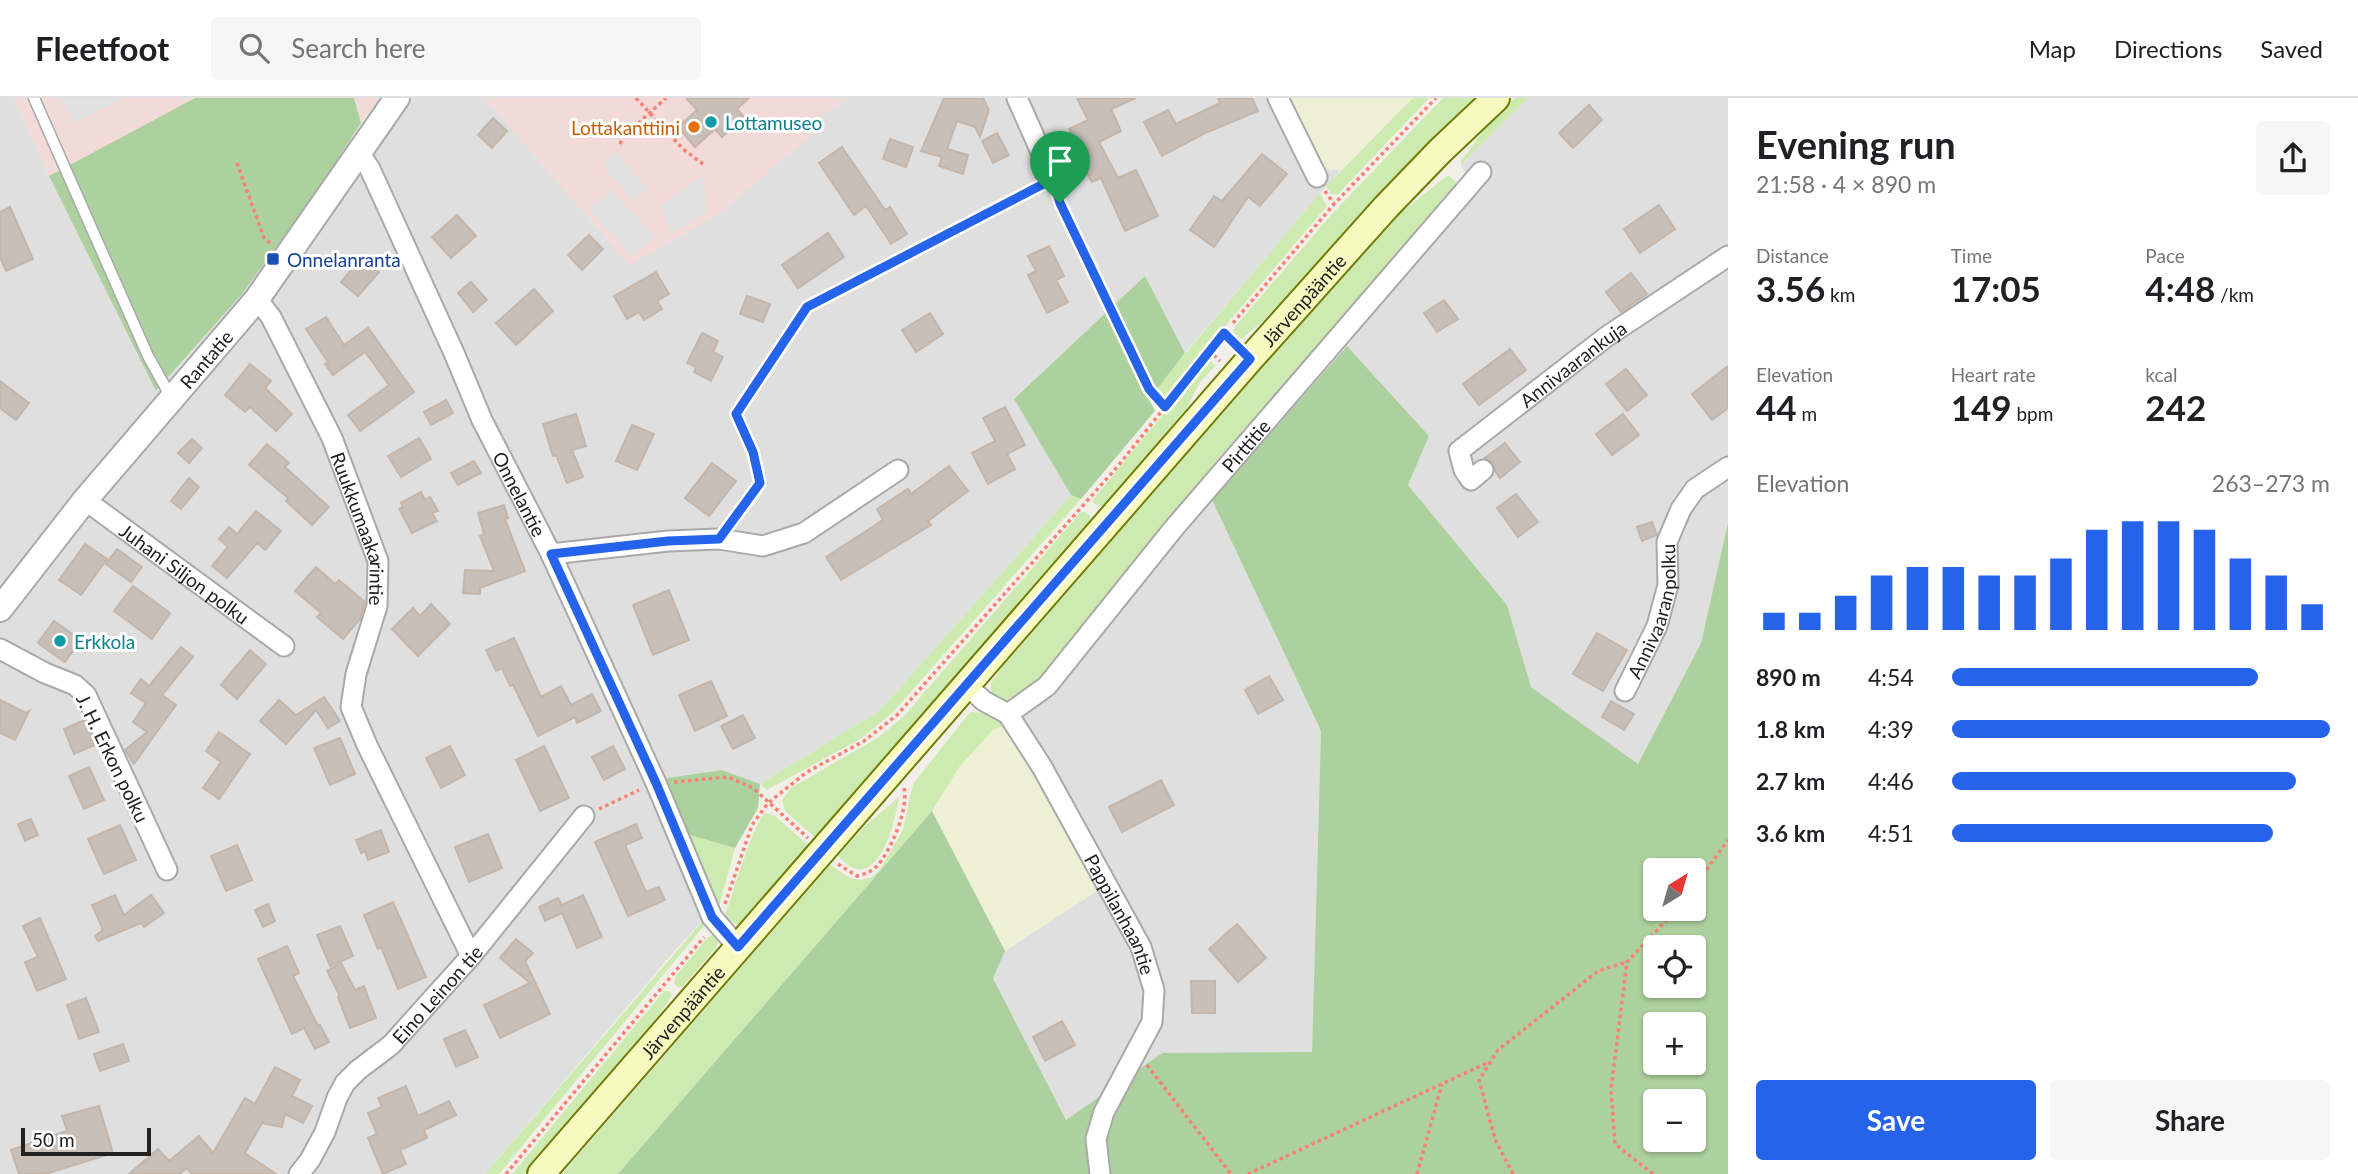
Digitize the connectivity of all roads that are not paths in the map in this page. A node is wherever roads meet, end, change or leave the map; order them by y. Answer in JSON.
{"nodes":[{"id":1,"x":34,"y":98,"type":"edge"},
{"id":2,"x":397,"y":98,"type":"edge"},
{"id":3,"x":1017,"y":98,"type":"edge"},
{"id":4,"x":1278,"y":98,"type":"edge"},
{"id":5,"x":1496,"y":98,"type":"edge"},
{"id":6,"x":359,"y":152,"type":"junction"},
{"id":7,"x":1481,"y":172,"type":"dead end"},
{"id":8,"x":1317,"y":177,"type":"dead end"},
{"id":9,"x":1053,"y":179,"type":"road end"},
{"id":10,"x":1728,"y":256,"type":"edge"},
{"id":11,"x":257,"y":299,"type":"junction"},
{"id":12,"x":1224,"y":333,"type":"road end"},
{"id":13,"x":1250,"y":359,"type":"junction"},
{"id":14,"x":172,"y":400,"type":"junction"},
{"id":15,"x":1728,"y":467,"type":"edge"},
{"id":16,"x":898,"y":470,"type":"dead end"},
{"id":17,"x":1483,"y":470,"type":"dead end"},
{"id":18,"x":85,"y":500,"type":"junction"},
{"id":19,"x":551,"y":554,"type":"junction"},
{"id":20,"x":0,"y":609,"type":"edge"},
{"id":21,"x":284,"y":646,"type":"dead end"},
{"id":22,"x":0,"y":649,"type":"edge"},
{"id":23,"x":967,"y":686,"type":"junction"},
{"id":24,"x":1625,"y":691,"type":"dead end"},
{"id":25,"x":1008,"y":714,"type":"junction"},
{"id":26,"x":584,"y":816,"type":"dead end"},
{"id":27,"x":167,"y":870,"type":"dead end"},
{"id":28,"x":738,"y":947,"type":"junction"},
{"id":29,"x":471,"y":956,"type":"junction"},
{"id":30,"x":299,"y":1174,"type":"edge"},
{"id":31,"x":541,"y":1174,"type":"edge"},
{"id":32,"x":1100,"y":1174,"type":"edge"}],
"edges":[{"from":1,"to":14,"type":"lane"},
{"from":2,"to":6,"type":"street","name":"Rantatie"},
{"from":3,"to":9,"type":"street"},
{"from":4,"to":8,"type":"street"},
{"from":5,"to":13,"type":"main road","name":"Järvenpääntie"},
{"from":6,"to":11,"type":"street","name":"Rantatie"},
{"from":6,"to":19,"type":"street","name":"Onnelantie"},
{"from":7,"to":25,"type":"street","name":"Pirttitie"},
{"from":10,"to":17,"type":"street","name":"Annivaarankuja"},
{"from":11,"to":14,"type":"street","name":"Rantatie"},
{"from":11,"to":29,"type":"street","name":"Ruukkumaakarintie"},
{"from":12,"to":13,"type":"lane"},
{"from":13,"to":23,"type":"main road","name":"Järvenpääntie"},
{"from":14,"to":18,"type":"street","name":"Rantatie"},
{"from":15,"to":24,"type":"street","name":"Annivaaranpolku"},
{"from":16,"to":19,"type":"street"},
{"from":18,"to":20,"type":"street","name":"Rantatie"},
{"from":18,"to":21,"type":"street","name":"Juhani Siljon polku"},
{"from":19,"to":28,"type":"street","name":"Onnelantie"},
{"from":22,"to":27,"type":"street","name":"J. H. Erkon polku"},
{"from":23,"to":25,"type":"street","name":"Pappilanhaantie"},
{"from":23,"to":28,"type":"main road","name":"Järvenpääntie"},
{"from":25,"to":32,"type":"street","name":"Pappilanhaantie"},
{"from":26,"to":29,"type":"street","name":"Eino Leinon tie"},
{"from":28,"to":31,"type":"main road","name":"Järvenpääntie"},
{"from":29,"to":30,"type":"street","name":"Eino Leinon tie"}]}
